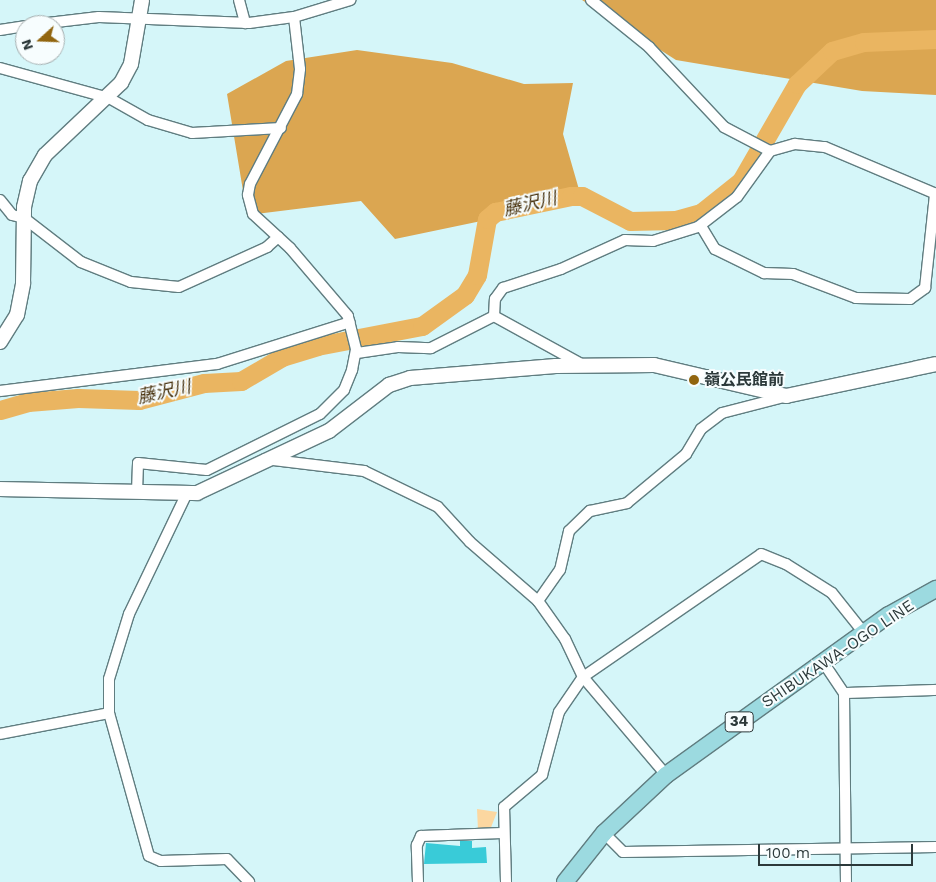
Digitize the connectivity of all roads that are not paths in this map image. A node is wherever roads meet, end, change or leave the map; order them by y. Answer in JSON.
{"nodes":[{"id":1,"x":142,"y":0,"type":"edge"},
{"id":2,"x":239,"y":0,"type":"edge"},
{"id":3,"x":350,"y":0,"type":"edge"},
{"id":4,"x":591,"y":0,"type":"edge"},
{"id":5,"x":294,"y":17,"type":"junction"},
{"id":6,"x":141,"y":18,"type":"junction"},
{"id":7,"x":65,"y":21,"type":"edge"},
{"id":8,"x":246,"y":23,"type":"junction"},
{"id":9,"x":15,"y":28,"type":"edge"},
{"id":10,"x":0,"y":30,"type":"edge"},
{"id":11,"x":0,"y":68,"type":"edge"},
{"id":12,"x":108,"y":98,"type":"junction"},
{"id":13,"x":282,"y":128,"type":"junction"},
{"id":14,"x":770,"y":151,"type":"junction"},
{"id":15,"x":936,"y":194,"type":"edge"},
{"id":16,"x":0,"y":200,"type":"edge"},
{"id":17,"x":24,"y":218,"type":"junction"},
{"id":18,"x":700,"y":226,"type":"junction"},
{"id":19,"x":278,"y":237,"type":"junction"},
{"id":20,"x":494,"y":316,"type":"junction"},
{"id":21,"x":351,"y":324,"type":"junction"},
{"id":22,"x":0,"y":342,"type":"edge"},
{"id":23,"x":356,"y":351,"type":"junction"},
{"id":24,"x":936,"y":364,"type":"edge"},
{"id":25,"x":584,"y":366,"type":"junction"},
{"id":26,"x":0,"y":391,"type":"edge"},
{"id":27,"x":786,"y":396,"type":"junction"},
{"id":28,"x":264,"y":459,"type":"junction"},
{"id":29,"x":0,"y":489,"type":"edge"},
{"id":30,"x":136,"y":492,"type":"junction"},
{"id":31,"x":186,"y":495,"type":"junction"},
{"id":32,"x":936,"y":589,"type":"edge"},
{"id":33,"x":538,"y":601,"type":"junction"},
{"id":34,"x":864,"y":633,"type":"junction"},
{"id":35,"x":823,"y":662,"type":"junction"},
{"id":36,"x":583,"y":677,"type":"junction"},
{"id":37,"x":936,"y":690,"type":"edge"},
{"id":38,"x":844,"y":693,"type":"junction"},
{"id":39,"x":109,"y":713,"type":"junction"},
{"id":40,"x":0,"y":734,"type":"edge"},
{"id":41,"x":666,"y":775,"type":"junction"},
{"id":42,"x":502,"y":833,"type":"junction"},
{"id":43,"x":604,"y":833,"type":"junction"},
{"id":44,"x":936,"y":847,"type":"edge"},
{"id":45,"x":846,"y":849,"type":"junction"},
{"id":46,"x":249,"y":882,"type":"edge"},
{"id":47,"x":418,"y":882,"type":"edge"},
{"id":48,"x":506,"y":882,"type":"edge"},
{"id":49,"x":565,"y":882,"type":"edge"},
{"id":50,"x":846,"y":882,"type":"edge"}],
"edges":[{"from":1,"to":6,"type":"street"},
{"from":2,"to":8,"type":"street"},
{"from":3,"to":5,"type":"street"},
{"from":4,"to":14,"type":"street"},
{"from":5,"to":8,"type":"street"},
{"from":5,"to":13,"type":"street"},
{"from":6,"to":7,"type":"street"},
{"from":6,"to":8,"type":"street"},
{"from":6,"to":12,"type":"street"},
{"from":9,"to":10,"type":"street"},
{"from":11,"to":12,"type":"street"},
{"from":12,"to":13,"type":"street"},
{"from":12,"to":17,"type":"street"},
{"from":13,"to":19,"type":"street"},
{"from":14,"to":15,"type":"street"},
{"from":14,"to":18,"type":"street"},
{"from":15,"to":18,"type":"street"},
{"from":16,"to":17,"type":"street"},
{"from":17,"to":19,"type":"street"},
{"from":17,"to":22,"type":"street"},
{"from":18,"to":20,"type":"street"},
{"from":19,"to":21,"type":"street"},
{"from":20,"to":23,"type":"street"},
{"from":20,"to":25,"type":"street"},
{"from":21,"to":23,"type":"street"},
{"from":21,"to":26,"type":"street"},
{"from":23,"to":30,"type":"street"},
{"from":24,"to":27,"type":"street"},
{"from":25,"to":27,"type":"street"},
{"from":25,"to":28,"type":"street"},
{"from":27,"to":33,"type":"street"},
{"from":28,"to":31,"type":"street"},
{"from":28,"to":33,"type":"street"},
{"from":29,"to":30,"type":"street"},
{"from":30,"to":31,"type":"street"},
{"from":31,"to":39,"type":"street"},
{"from":32,"to":34,"type":"main road","name":"SHIBUKAWA-OGO LINE","number":"34"},
{"from":33,"to":36,"type":"street"},
{"from":34,"to":35,"type":"main road","name":"SHIBUKAWA-OGO LINE","number":"34"},
{"from":34,"to":36,"type":"street"},
{"from":35,"to":38,"type":"street"},
{"from":35,"to":41,"type":"main road","name":"SHIBUKAWA-OGO LINE","number":"34"},
{"from":36,"to":41,"type":"street"},
{"from":36,"to":42,"type":"street"},
{"from":37,"to":38,"type":"street"},
{"from":38,"to":45,"type":"street"},
{"from":39,"to":40,"type":"street"},
{"from":39,"to":46,"type":"street"},
{"from":41,"to":43,"type":"main road","name":"SHIBUKAWA-OGO LINE","number":"34"},
{"from":42,"to":47,"type":"street"},
{"from":42,"to":48,"type":"street"},
{"from":43,"to":45,"type":"street"},
{"from":43,"to":49,"type":"main road","name":"SHIBUKAWA-OGO LINE","number":"34"},
{"from":44,"to":45,"type":"street"},
{"from":45,"to":50,"type":"street"}]}
